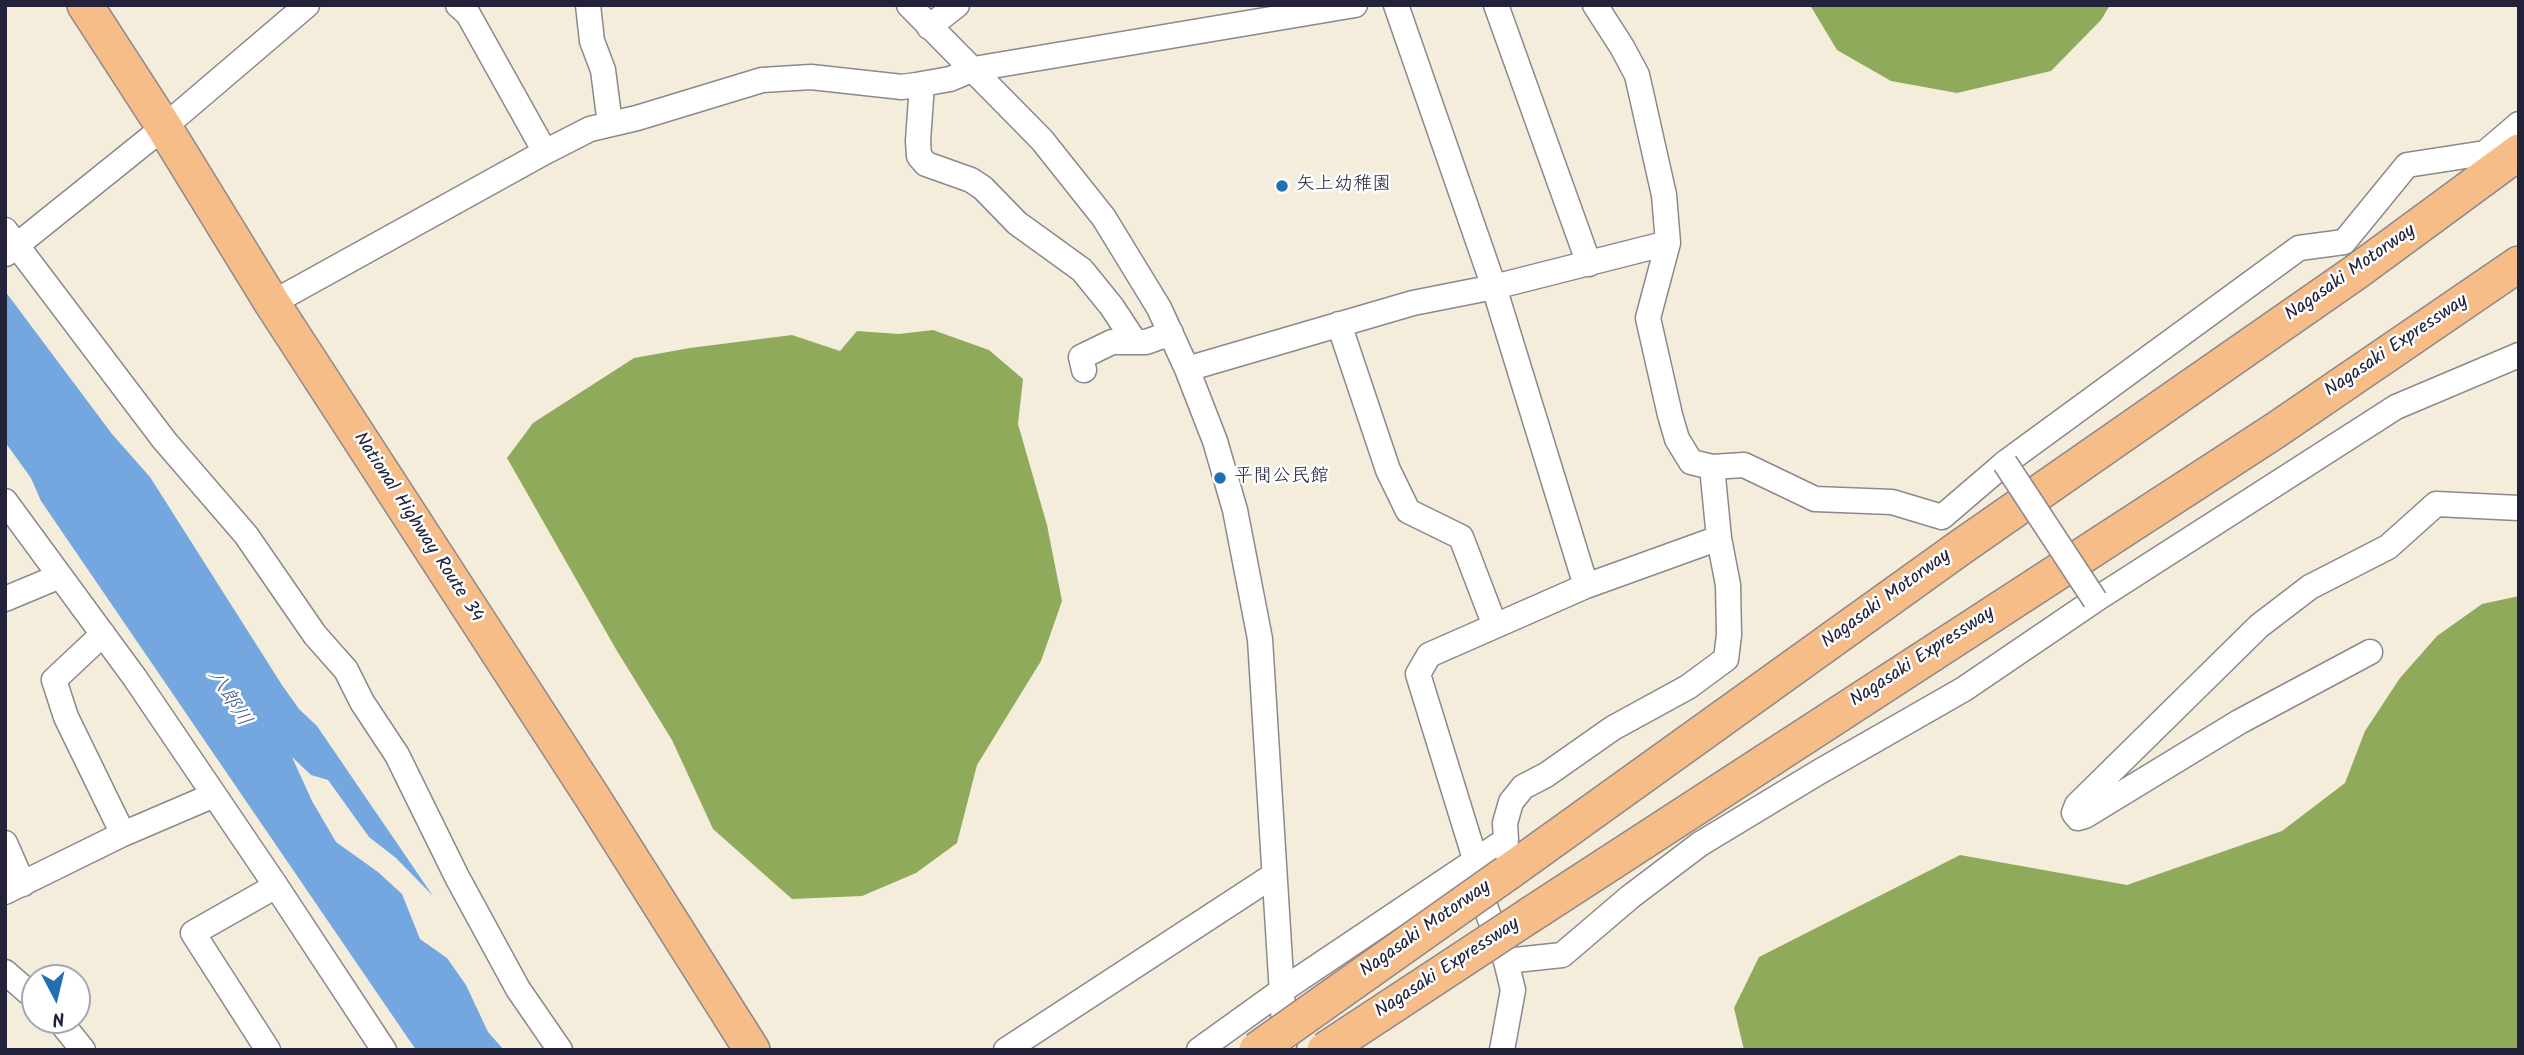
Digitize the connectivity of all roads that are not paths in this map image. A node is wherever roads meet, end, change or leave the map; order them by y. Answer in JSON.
{"nodes":[{"id":1,"x":85,"y":5,"type":"edge"},
{"id":2,"x":307,"y":5,"type":"edge"},
{"id":3,"x":587,"y":5,"type":"edge"},
{"id":4,"x":909,"y":5,"type":"edge"},
{"id":5,"x":957,"y":5,"type":"edge"},
{"id":6,"x":1354,"y":5,"type":"edge"},
{"id":7,"x":1396,"y":5,"type":"edge"},
{"id":8,"x":1496,"y":5,"type":"edge"},
{"id":9,"x":1595,"y":5,"type":"edge"},
{"id":10,"x":1613,"y":5,"type":"edge"},
{"id":11,"x":467,"y":8,"type":"edge"},
{"id":12,"x":929,"y":27,"type":"junction"},
{"id":13,"x":1626,"y":55,"type":"junction"},
{"id":14,"x":974,"y":69,"type":"junction"},
{"id":15,"x":922,"y":84,"type":"junction"},
{"id":16,"x":610,"y":124,"type":"junction"},
{"id":17,"x":2519,"y":124,"type":"edge"},
{"id":18,"x":163,"y":127,"type":"junction"},
{"id":19,"x":545,"y":152,"type":"junction"},
{"id":20,"x":2519,"y":152,"type":"edge"},
{"id":21,"x":9,"y":243,"type":"edge"},
{"id":22,"x":1668,"y":243,"type":"junction"},
{"id":23,"x":1589,"y":264,"type":"junction"},
{"id":24,"x":2519,"y":264,"type":"edge"},
{"id":25,"x":1494,"y":287,"type":"junction"},
{"id":26,"x":272,"y":303,"type":"junction"},
{"id":27,"x":1339,"y":324,"type":"junction"},
{"id":28,"x":1171,"y":334,"type":"junction"},
{"id":29,"x":1135,"y":342,"type":"junction"},
{"id":30,"x":2519,"y":355,"type":"edge"},
{"id":31,"x":1187,"y":369,"type":"junction"},
{"id":32,"x":1084,"y":370,"type":"dead end"},
{"id":33,"x":2004,"y":463,"type":"junction"},
{"id":34,"x":1712,"y":467,"type":"junction"},
{"id":35,"x":5,"y":501,"type":"edge"},
{"id":36,"x":2519,"y":508,"type":"edge"},
{"id":37,"x":1719,"y":538,"type":"junction"},
{"id":38,"x":60,"y":576,"type":"junction"},
{"id":39,"x":1586,"y":586,"type":"junction"},
{"id":40,"x":5,"y":598,"type":"edge"},
{"id":41,"x":2095,"y":600,"type":"junction"},
{"id":42,"x":1496,"y":626,"type":"junction"},
{"id":43,"x":103,"y":634,"type":"junction"},
{"id":44,"x":2370,"y":652,"type":"dead end"},
{"id":45,"x":214,"y":795,"type":"junction"},
{"id":46,"x":123,"y":834,"type":"junction"},
{"id":47,"x":5,"y":843,"type":"edge"},
{"id":48,"x":1472,"y":861,"type":"junction"},
{"id":49,"x":1274,"y":875,"type":"junction"},
{"id":50,"x":276,"y":886,"type":"junction"},
{"id":51,"x":14,"y":888,"type":"edge"},
{"id":52,"x":1506,"y":961,"type":"junction"},
{"id":53,"x":5,"y":972,"type":"edge"},
{"id":54,"x":21,"y":986,"type":"edge"},
{"id":55,"x":1281,"y":991,"type":"junction"},
{"id":56,"x":70,"y":1034,"type":"edge"},
{"id":57,"x":83,"y":1050,"type":"edge"},
{"id":58,"x":268,"y":1050,"type":"edge"},
{"id":59,"x":384,"y":1050,"type":"edge"},
{"id":60,"x":560,"y":1050,"type":"edge"},
{"id":61,"x":752,"y":1050,"type":"edge"},
{"id":62,"x":1006,"y":1050,"type":"edge"},
{"id":63,"x":1199,"y":1050,"type":"edge"},
{"id":64,"x":1257,"y":1050,"type":"edge"},
{"id":65,"x":1286,"y":1050,"type":"edge"},
{"id":66,"x":1325,"y":1050,"type":"edge"},
{"id":67,"x":1502,"y":1050,"type":"edge"}],
"edges":[{"from":1,"to":18,"type":"highway","name":"National Highway Route 34"},
{"from":2,"to":18,"type":"street"},
{"from":3,"to":16,"type":"street"},
{"from":4,"to":12,"type":"street"},
{"from":5,"to":12,"type":"street"},
{"from":6,"to":14,"type":"street"},
{"from":7,"to":25,"type":"street"},
{"from":8,"to":23,"type":"street"},
{"from":9,"to":13,"type":"street"},
{"from":10,"to":13,"type":"street"},
{"from":11,"to":19,"type":"street"},
{"from":12,"to":14,"type":"street"},
{"from":13,"to":22,"type":"street"},
{"from":14,"to":15,"type":"street"},
{"from":14,"to":28,"type":"street"},
{"from":15,"to":16,"type":"street"},
{"from":15,"to":29,"type":"street"},
{"from":16,"to":19,"type":"street"},
{"from":17,"to":33,"type":"street"},
{"from":18,"to":21,"type":"street"},
{"from":18,"to":26,"type":"highway","name":"National Highway Route 34"},
{"from":19,"to":26,"type":"street"},
{"from":20,"to":64,"type":"highway","name":"Nagasaki Motorway","bridge":true},
{"from":21,"to":60,"type":"street"},
{"from":22,"to":23,"type":"street"},
{"from":22,"to":34,"type":"street"},
{"from":23,"to":25,"type":"street"},
{"from":24,"to":66,"type":"highway","name":"Nagasaki Expressway","bridge":true},
{"from":25,"to":27,"type":"street"},
{"from":25,"to":39,"type":"street"},
{"from":26,"to":61,"type":"highway","name":"National Highway Route 34"},
{"from":27,"to":31,"type":"street"},
{"from":27,"to":42,"type":"street"},
{"from":28,"to":29,"type":"street"},
{"from":28,"to":31,"type":"street"},
{"from":29,"to":32,"type":"street"},
{"from":30,"to":41,"type":"street"},
{"from":31,"to":49,"type":"street"},
{"from":33,"to":34,"type":"street"},
{"from":33,"to":41,"type":"street","bridge":true},
{"from":34,"to":37,"type":"street"},
{"from":35,"to":38,"type":"street"},
{"from":36,"to":44,"type":"street"},
{"from":37,"to":39,"type":"street"},
{"from":37,"to":48,"type":"street"},
{"from":38,"to":40,"type":"street"},
{"from":38,"to":43,"type":"street"},
{"from":39,"to":42,"type":"street"},
{"from":41,"to":52,"type":"street"},
{"from":42,"to":48,"type":"street"},
{"from":43,"to":45,"type":"street"},
{"from":43,"to":46,"type":"street"},
{"from":45,"to":46,"type":"street"},
{"from":45,"to":50,"type":"street"},
{"from":46,"to":51,"type":"street"},
{"from":47,"to":51,"type":"street"},
{"from":48,"to":52,"type":"street"},
{"from":48,"to":55,"type":"street"},
{"from":49,"to":55,"type":"street"},
{"from":49,"to":62,"type":"street"},
{"from":50,"to":58,"type":"street"},
{"from":50,"to":59,"type":"street"},
{"from":52,"to":67,"type":"street"},
{"from":53,"to":54,"type":"street"},
{"from":55,"to":63,"type":"street"},
{"from":55,"to":65,"type":"street"},
{"from":56,"to":57,"type":"street"}]}
